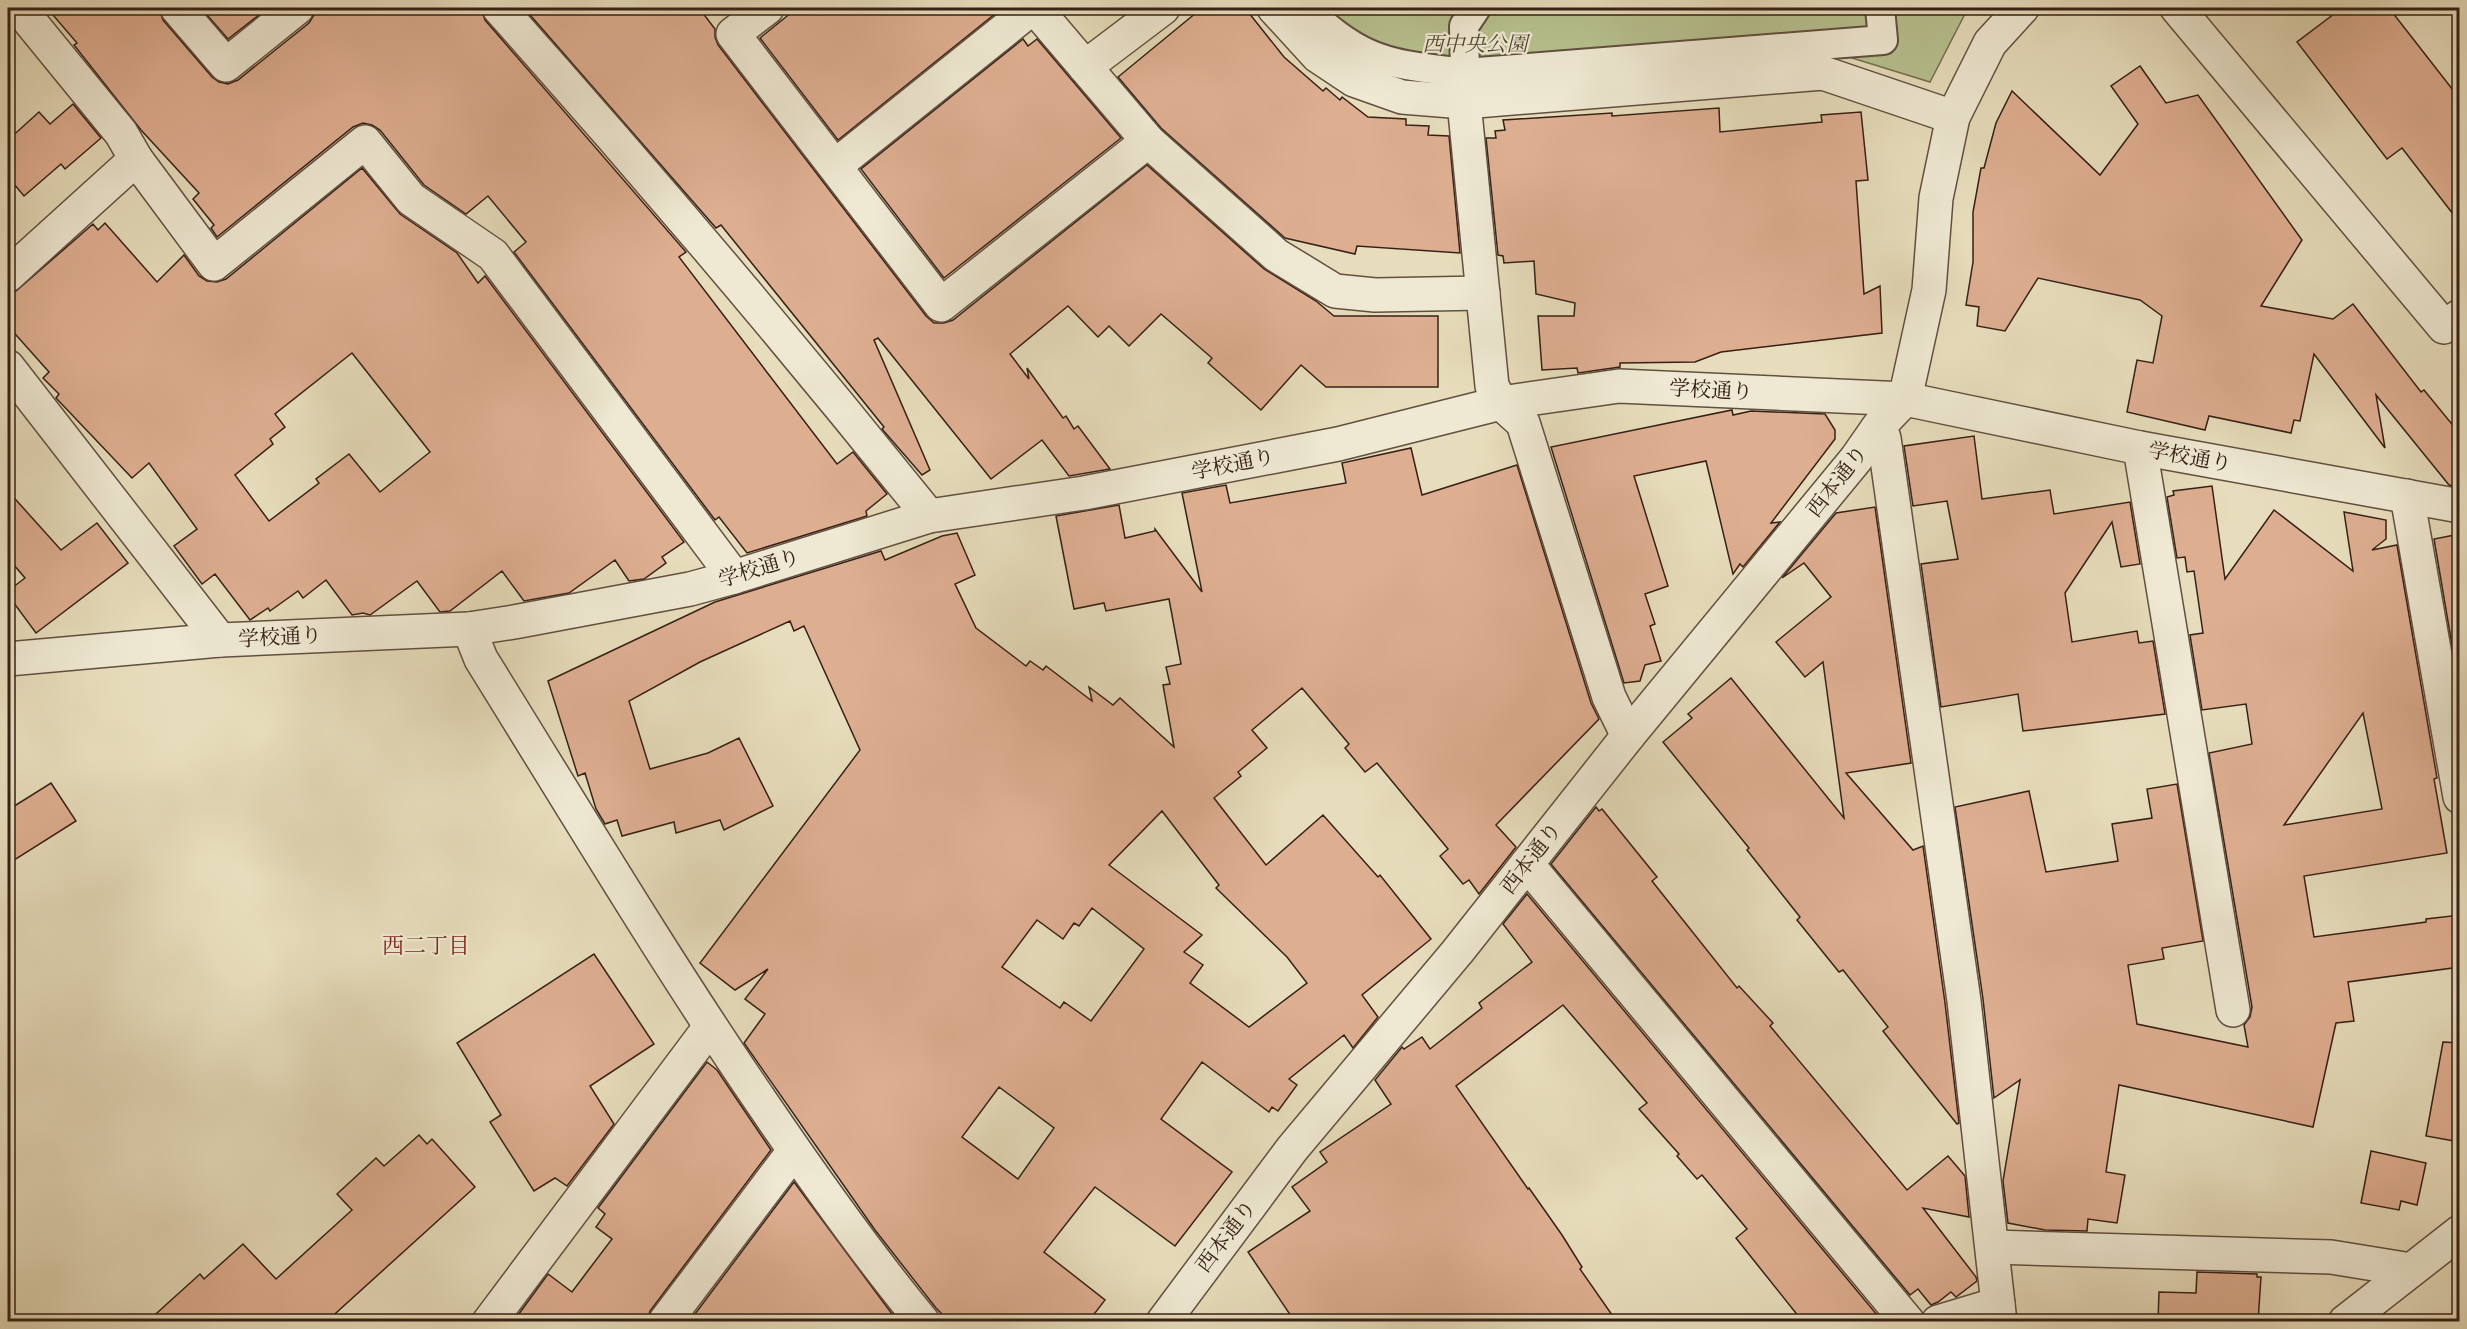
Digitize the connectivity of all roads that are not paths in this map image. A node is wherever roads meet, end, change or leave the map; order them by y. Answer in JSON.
{"nodes":[{"id":1,"x":19,"y":8,"type":"edge"},
{"id":2,"x":177,"y":8,"type":"edge"},
{"id":3,"x":297,"y":8,"type":"edge"},
{"id":4,"x":500,"y":8,"type":"edge"},
{"id":5,"x":767,"y":8,"type":"edge"},
{"id":6,"x":1034,"y":8,"type":"edge"},
{"id":7,"x":1163,"y":8,"type":"edge"},
{"id":8,"x":1274,"y":8,"type":"edge"},
{"id":9,"x":1304,"y":8,"type":"edge"},
{"id":10,"x":1880,"y":8,"type":"edge"},
{"id":11,"x":2022,"y":8,"type":"edge"},
{"id":12,"x":2177,"y":8,"type":"edge"},
{"id":13,"x":1463,"y":14,"type":"edge"},
{"id":14,"x":1085,"y":67,"type":"junction"},
{"id":15,"x":1465,"y":88,"type":"junction"},
{"id":16,"x":1953,"y":117,"type":"junction"},
{"id":17,"x":1148,"y":141,"type":"junction"},
{"id":18,"x":136,"y":159,"type":"junction"},
{"id":19,"x":835,"y":166,"type":"junction"},
{"id":20,"x":8,"y":275,"type":"edge"},
{"id":21,"x":1483,"y":293,"type":"junction"},
{"id":22,"x":2454,"y":330,"type":"edge"},
{"id":23,"x":8,"y":367,"type":"edge"},
{"id":24,"x":1905,"y":399,"type":"junction"},
{"id":25,"x":1501,"y":403,"type":"junction"},
{"id":26,"x":1877,"y":429,"type":"junction"},
{"id":27,"x":2140,"y":448,"type":"junction"},
{"id":28,"x":2407,"y":496,"type":"junction"},
{"id":29,"x":2460,"y":506,"type":"edge"},
{"id":30,"x":929,"y":516,"type":"junction"},
{"id":31,"x":734,"y":577,"type":"junction"},
{"id":32,"x":469,"y":629,"type":"junction"},
{"id":33,"x":220,"y":640,"type":"junction"},
{"id":34,"x":8,"y":659,"type":"edge"},
{"id":35,"x":1628,"y":736,"type":"junction"},
{"id":36,"x":2460,"y":797,"type":"edge"},
{"id":37,"x":1527,"y":864,"type":"junction"},
{"id":38,"x":2233,"y":1011,"type":"dead end"},
{"id":39,"x":710,"y":1027,"type":"junction"},
{"id":40,"x":794,"y":1151,"type":"junction"},
{"id":41,"x":2460,"y":1232,"type":"edge"},
{"id":42,"x":1993,"y":1246,"type":"junction"},
{"id":43,"x":2410,"y":1270,"type":"junction"},
{"id":44,"x":1999,"y":1313,"type":"edge"},
{"id":45,"x":489,"y":1322,"type":"edge"},
{"id":46,"x":665,"y":1322,"type":"edge"},
{"id":47,"x":923,"y":1322,"type":"edge"},
{"id":48,"x":1162,"y":1322,"type":"edge"},
{"id":49,"x":1908,"y":1322,"type":"edge"},
{"id":50,"x":1938,"y":1322,"type":"edge"},
{"id":51,"x":2345,"y":1322,"type":"edge"}],
"edges":[{"from":1,"to":18,"type":"street"},
{"from":2,"to":3,"type":"street"},
{"from":4,"to":30,"type":"street"},
{"from":5,"to":19,"type":"street"},
{"from":6,"to":14,"type":"street"},
{"from":6,"to":19,"type":"street"},
{"from":7,"to":14,"type":"street"},
{"from":8,"to":15,"type":"street"},
{"from":9,"to":15,"type":"street"},
{"from":10,"to":15,"type":"street"},
{"from":11,"to":16,"type":"street"},
{"from":12,"to":22,"type":"street"},
{"from":13,"to":15,"type":"street"},
{"from":14,"to":17,"type":"street"},
{"from":15,"to":16,"type":"street"},
{"from":15,"to":21,"type":"street"},
{"from":16,"to":24,"type":"street"},
{"from":17,"to":19,"type":"street"},
{"from":17,"to":21,"type":"street"},
{"from":18,"to":20,"type":"street"},
{"from":18,"to":31,"type":"street"},
{"from":21,"to":25,"type":"street"},
{"from":23,"to":33,"type":"street"},
{"from":24,"to":25,"type":"street","name":"学校通り"},
{"from":24,"to":26,"type":"street","name":"西本通り"},
{"from":24,"to":27,"type":"street","name":"学校通り"},
{"from":25,"to":30,"type":"street","name":"学校通り"},
{"from":25,"to":35,"type":"street"},
{"from":26,"to":35,"type":"street","name":"西本通り"},
{"from":26,"to":42,"type":"street"},
{"from":27,"to":28,"type":"street","name":"学校通り"},
{"from":27,"to":38,"type":"street"},
{"from":28,"to":29,"type":"street","name":"学校通り"},
{"from":28,"to":36,"type":"street"},
{"from":30,"to":31,"type":"street","name":"学校通り"},
{"from":31,"to":32,"type":"street","name":"学校通り"},
{"from":32,"to":33,"type":"street","name":"学校通り"},
{"from":32,"to":39,"type":"street"},
{"from":33,"to":34,"type":"street","name":"学校通り"},
{"from":35,"to":37,"type":"street","name":"西本通り"},
{"from":37,"to":48,"type":"street","name":"西本通り"},
{"from":37,"to":49,"type":"street"},
{"from":39,"to":40,"type":"street"},
{"from":39,"to":45,"type":"street"},
{"from":40,"to":46,"type":"street"},
{"from":40,"to":47,"type":"street"},
{"from":41,"to":43,"type":"street"},
{"from":42,"to":43,"type":"street"},
{"from":42,"to":44,"type":"street"},
{"from":43,"to":51,"type":"street"},
{"from":44,"to":50,"type":"street"}]}
